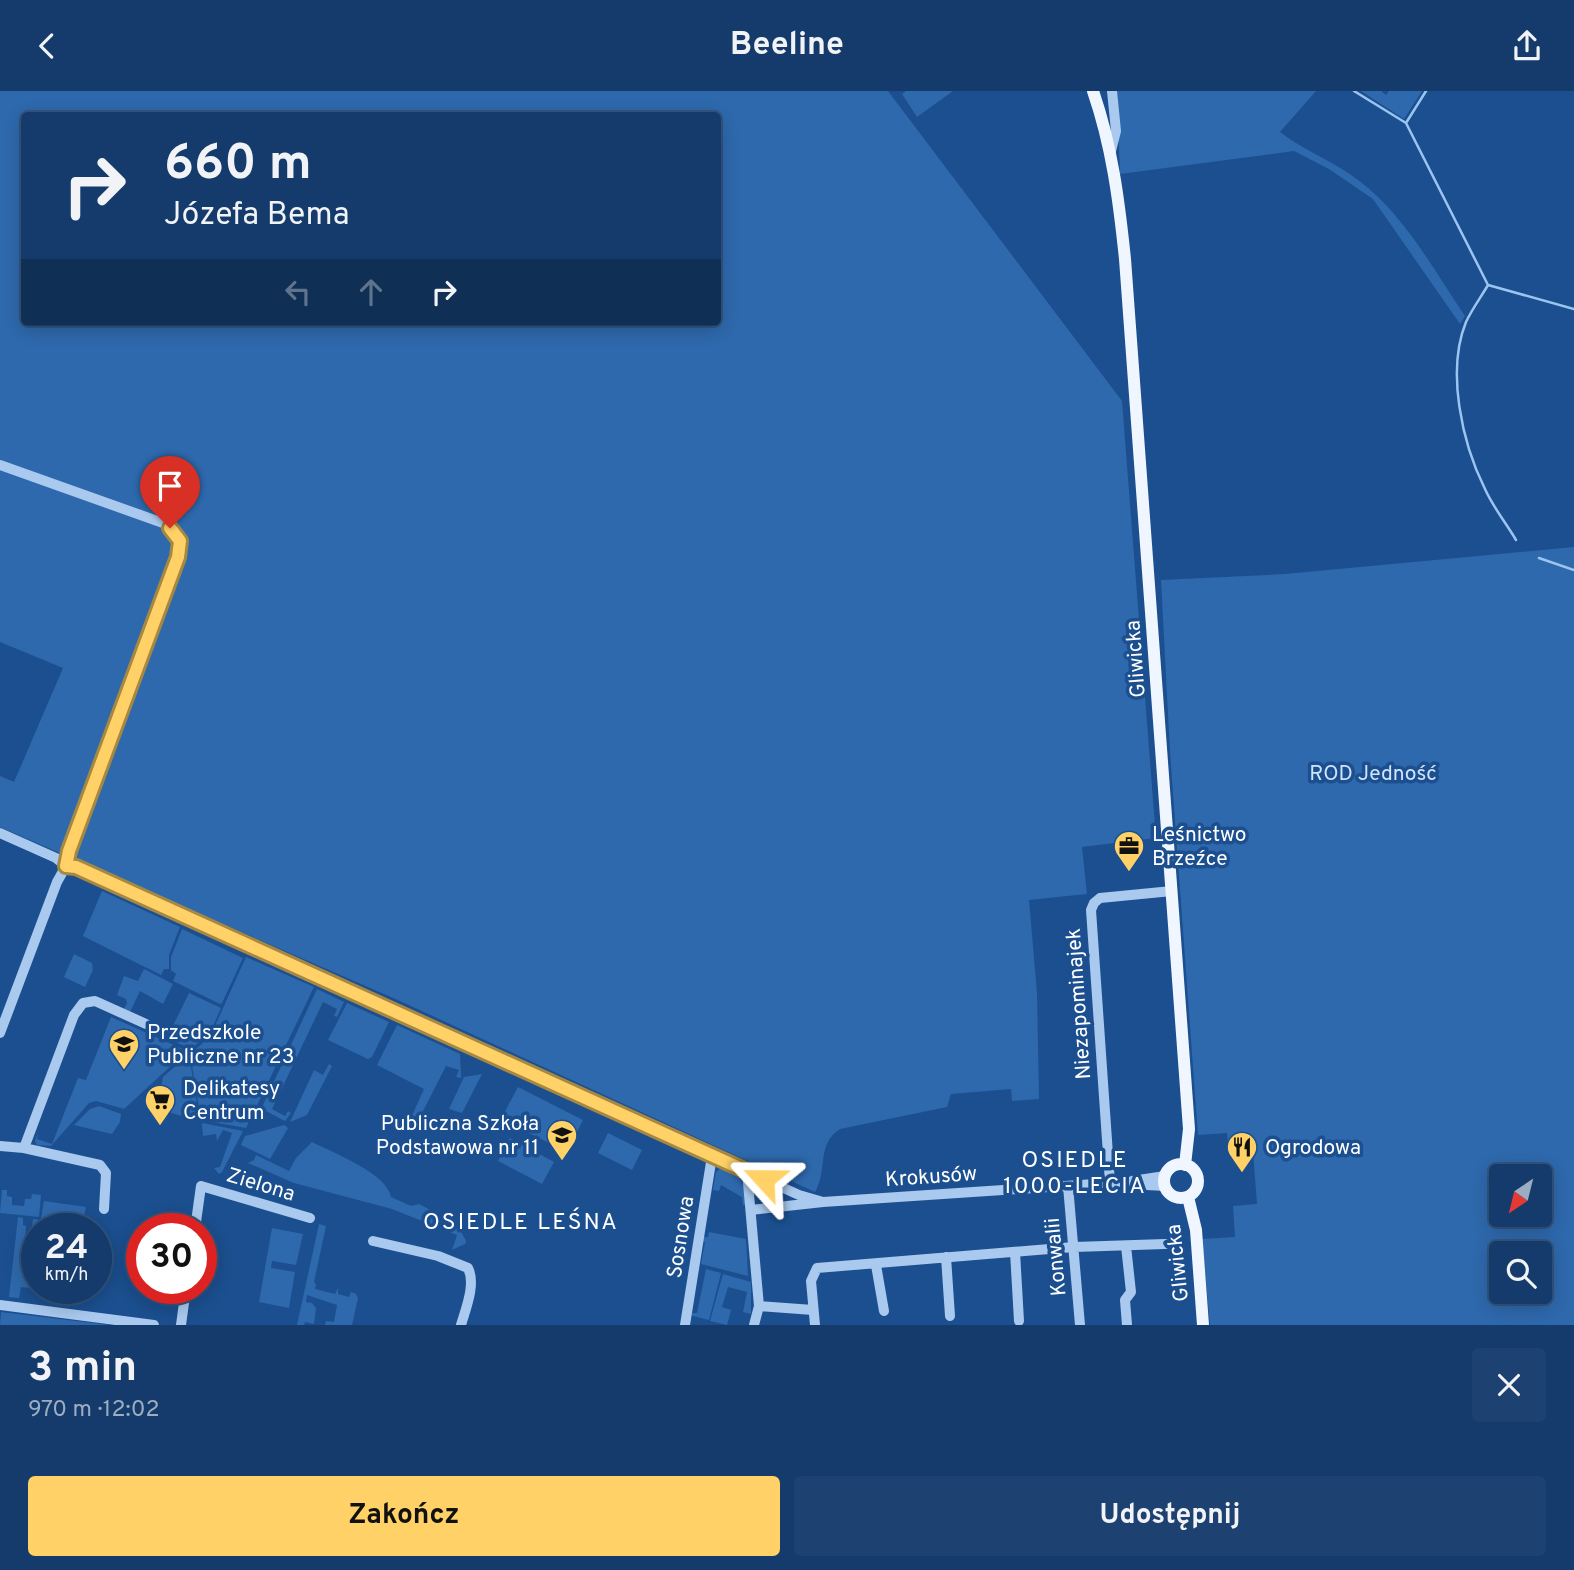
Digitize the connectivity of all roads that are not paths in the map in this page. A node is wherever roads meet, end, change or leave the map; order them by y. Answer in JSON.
{"nodes":[{"id":1,"x":1093,"y":91,"type":"edge"},
{"id":2,"x":1112,"y":91,"type":"edge"},
{"id":3,"x":1111,"y":152,"type":"junction"},
{"id":4,"x":0,"y":465,"type":"edge"},
{"id":5,"x":0,"y":833,"type":"edge"},
{"id":6,"x":66,"y":866,"type":"junction"},
{"id":7,"x":1172,"y":891,"type":"junction"},
{"id":8,"x":146,"y":1024,"type":"dead end"},
{"id":9,"x":0,"y":1033,"type":"edge"},
{"id":10,"x":0,"y":1146,"type":"edge"},
{"id":11,"x":24,"y":1148,"type":"junction"},
{"id":12,"x":712,"y":1156,"type":"junction"},
{"id":13,"x":1185,"y":1165,"type":"junction"},
{"id":14,"x":747,"y":1172,"type":"junction"},
{"id":15,"x":1165,"y":1181,"type":"junction"},
{"id":16,"x":1110,"y":1182,"type":"junction"},
{"id":17,"x":1068,"y":1186,"type":"junction"},
{"id":18,"x":1188,"y":1197,"type":"junction"},
{"id":19,"x":823,"y":1202,"type":"junction"},
{"id":20,"x":104,"y":1209,"type":"dead end"},
{"id":21,"x":751,"y":1210,"type":"junction"},
{"id":22,"x":197,"y":1213,"type":"edge"},
{"id":23,"x":310,"y":1218,"type":"dead end"},
{"id":24,"x":373,"y":1241,"type":"dead end"},
{"id":25,"x":1165,"y":1244,"type":"dead end"},
{"id":26,"x":1126,"y":1246,"type":"junction"},
{"id":27,"x":1074,"y":1247,"type":"junction"},
{"id":28,"x":1016,"y":1252,"type":"junction"},
{"id":29,"x":946,"y":1257,"type":"junction"},
{"id":30,"x":876,"y":1265,"type":"junction"},
{"id":31,"x":184,"y":1304,"type":"edge"},
{"id":32,"x":0,"y":1305,"type":"edge"},
{"id":33,"x":759,"y":1306,"type":"junction"},
{"id":34,"x":813,"y":1310,"type":"junction"},
{"id":35,"x":884,"y":1311,"type":"dead end"},
{"id":36,"x":950,"y":1316,"type":"dead end"},
{"id":37,"x":1019,"y":1321,"type":"dead end"},
{"id":38,"x":153,"y":1325,"type":"edge"},
{"id":39,"x":181,"y":1325,"type":"edge"},
{"id":40,"x":461,"y":1325,"type":"edge"},
{"id":41,"x":685,"y":1325,"type":"edge"},
{"id":42,"x":754,"y":1325,"type":"edge"},
{"id":43,"x":815,"y":1325,"type":"edge"},
{"id":44,"x":1080,"y":1325,"type":"edge"},
{"id":45,"x":1126,"y":1325,"type":"edge"},
{"id":46,"x":1203,"y":1325,"type":"edge"}],
"edges":[{"from":1,"to":3,"type":"main road","name":"Gliwicka"},
{"from":2,"to":3,"type":"street","name":"Gliwicka"},
{"from":3,"to":7,"type":"main road","name":"Gliwicka"},
{"from":4,"to":6,"type":"street"},
{"from":5,"to":6,"type":"street"},
{"from":6,"to":9,"type":"street"},
{"from":6,"to":12,"type":"street"},
{"from":7,"to":13,"type":"main road","name":"Gliwicka"},
{"from":7,"to":16,"type":"street","name":"Niezapominajek"},
{"from":8,"to":11,"type":"street"},
{"from":10,"to":11,"type":"street"},
{"from":11,"to":20,"type":"street"},
{"from":12,"to":14,"type":"street"},
{"from":12,"to":41,"type":"street","name":"Sosnowa"},
{"from":13,"to":15,"type":"main road"},
{"from":13,"to":18,"type":"main road"},
{"from":14,"to":19,"type":"street"},
{"from":14,"to":21,"type":"street"},
{"from":15,"to":16,"type":"street","name":"Krokusów"},
{"from":15,"to":18,"type":"main road"},
{"from":16,"to":17,"type":"street","name":"Krokusów"},
{"from":17,"to":19,"type":"street","name":"Krokusów"},
{"from":17,"to":27,"type":"street","name":"Konwalii"},
{"from":18,"to":46,"type":"main road","name":"Gliwicka"},
{"from":19,"to":21,"type":"street","name":"Krokusów"},
{"from":21,"to":33,"type":"street"},
{"from":22,"to":23,"type":"street","name":"Zielona"},
{"from":24,"to":40,"type":"street"},
{"from":25,"to":26,"type":"street"},
{"from":26,"to":27,"type":"street"},
{"from":26,"to":45,"type":"street"},
{"from":27,"to":28,"type":"street"},
{"from":27,"to":44,"type":"street","name":"Konwalii"},
{"from":28,"to":29,"type":"street"},
{"from":28,"to":37,"type":"street"},
{"from":29,"to":30,"type":"street"},
{"from":29,"to":36,"type":"street"},
{"from":30,"to":34,"type":"street"},
{"from":30,"to":35,"type":"street"},
{"from":31,"to":39,"type":"street"},
{"from":32,"to":38,"type":"street"},
{"from":33,"to":34,"type":"street"},
{"from":33,"to":42,"type":"street"},
{"from":34,"to":43,"type":"street"}]}
